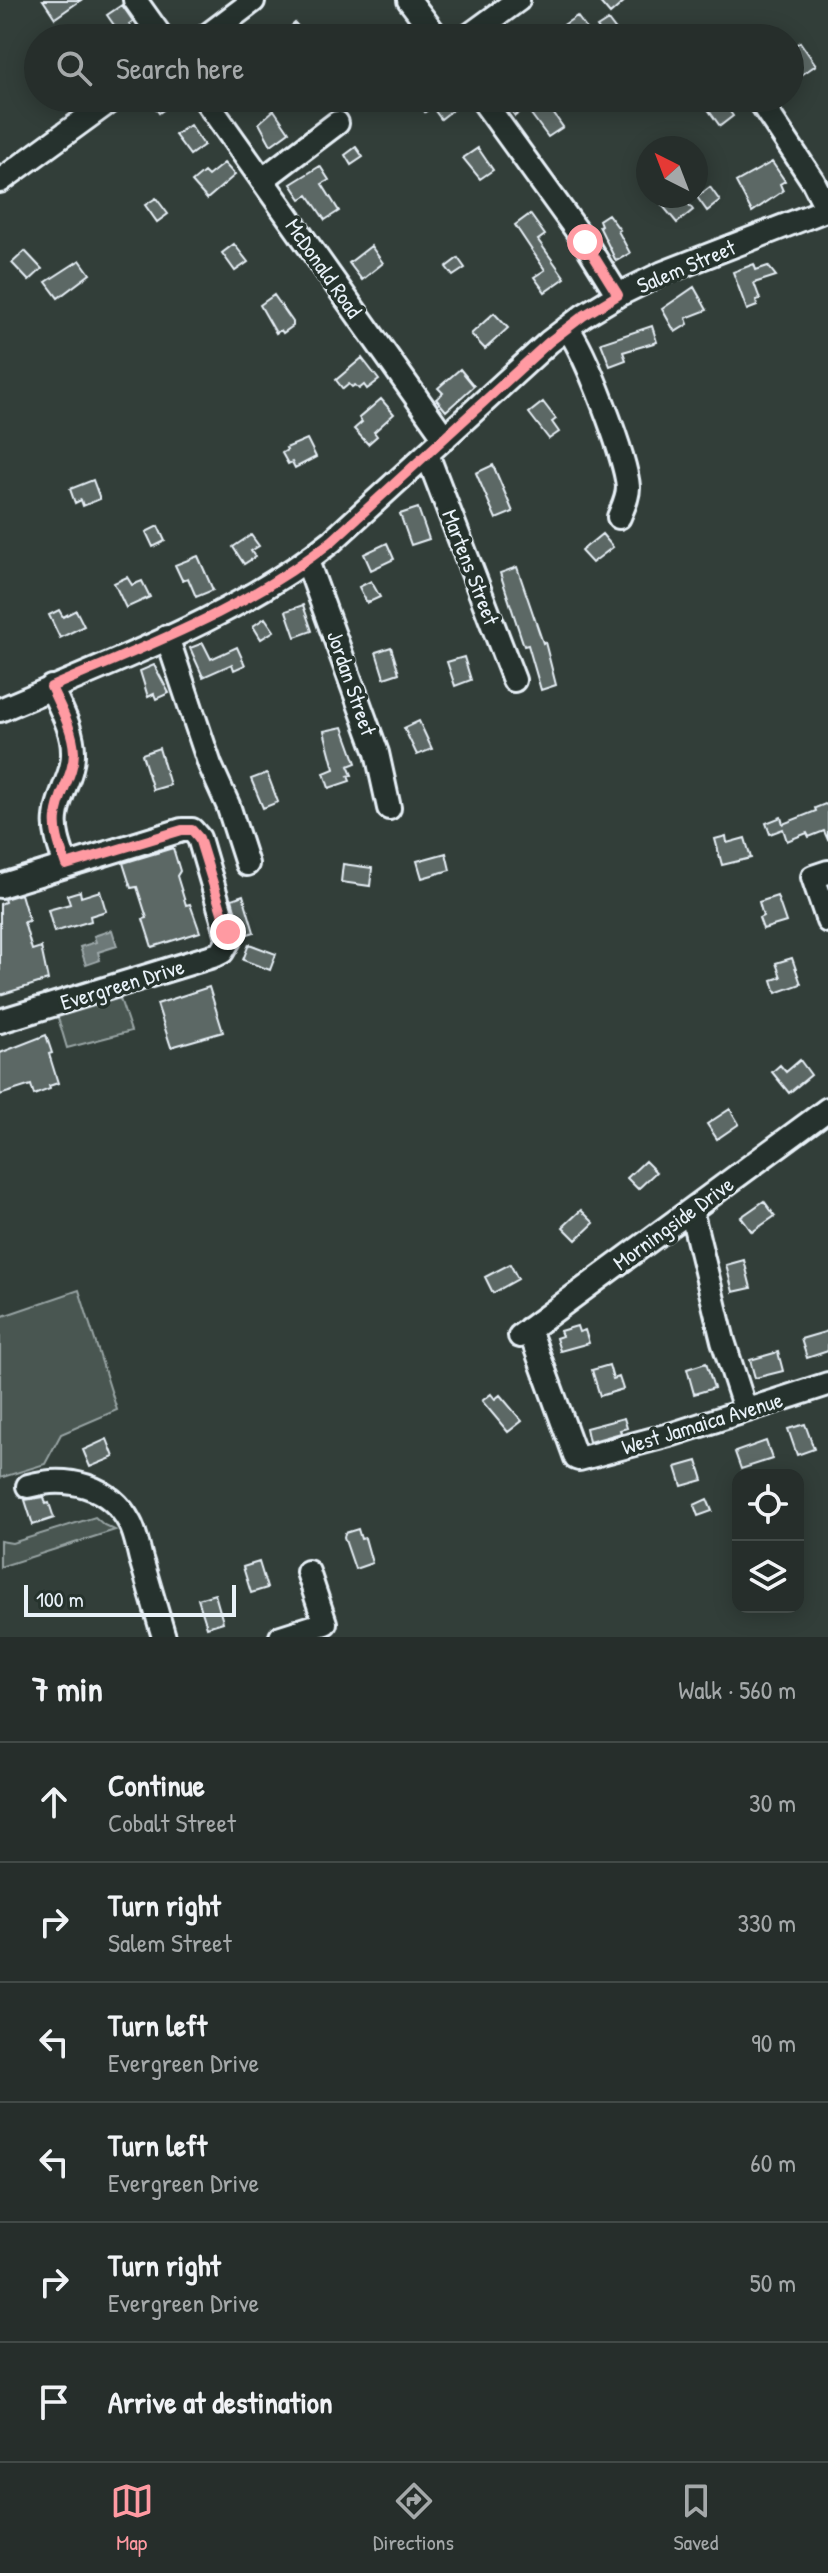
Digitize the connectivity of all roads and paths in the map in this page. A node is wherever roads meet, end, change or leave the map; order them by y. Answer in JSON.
{"nodes":[{"id":1,"x":135,"y":0,"type":"edge"},
{"id":2,"x":409,"y":0,"type":"edge"},
{"id":3,"x":518,"y":0,"type":"edge"},
{"id":4,"x":253,"y":1,"type":"edge"},
{"id":5,"x":152,"y":24,"type":"edge"},
{"id":6,"x":223,"y":24,"type":"edge"},
{"id":7,"x":427,"y":24,"type":"edge"},
{"id":8,"x":485,"y":24,"type":"edge"},
{"id":9,"x":95,"y":112,"type":"edge"},
{"id":10,"x":214,"y":112,"type":"edge"},
{"id":11,"x":491,"y":112,"type":"edge"},
{"id":12,"x":767,"y":112,"type":"edge"},
{"id":13,"x":337,"y":123,"type":"dead end"},
{"id":14,"x":262,"y":180,"type":"junction"},
{"id":15,"x":0,"y":181,"type":"edge"},
{"id":16,"x":828,"y":209,"type":"edge"},
{"id":17,"x":618,"y":295,"type":"junction"},
{"id":18,"x":567,"y":328,"type":"junction"},
{"id":19,"x":445,"y":438,"type":"junction"},
{"id":20,"x":427,"y":454,"type":"junction"},
{"id":21,"x":619,"y":517,"type":"dead end"},
{"id":22,"x":307,"y":561,"type":"junction"},
{"id":23,"x":167,"y":637,"type":"junction"},
{"id":24,"x":514,"y":680,"type":"dead end"},
{"id":25,"x":51,"y":687,"type":"junction"},
{"id":26,"x":0,"y":710,"type":"edge"},
{"id":27,"x":389,"y":808,"type":"dead end"},
{"id":28,"x":247,"y":864,"type":"dead end"},
{"id":29,"x":66,"y":865,"type":"junction"},
{"id":30,"x":828,"y":872,"type":"edge"},
{"id":31,"x":0,"y":886,"type":"edge"},
{"id":32,"x":828,"y":921,"type":"edge"},
{"id":33,"x":0,"y":1021,"type":"edge"},
{"id":34,"x":828,"y":1109,"type":"edge"},
{"id":35,"x":691,"y":1210,"type":"junction"},
{"id":36,"x":828,"y":1384,"type":"edge"},
{"id":37,"x":745,"y":1409,"type":"junction"},
{"id":38,"x":576,"y":1458,"type":"joint"},
{"id":39,"x":28,"y":1486,"type":"dead end"},
{"id":40,"x":308,"y":1572,"type":"dead end"},
{"id":41,"x":164,"y":1637,"type":"edge"},
{"id":42,"x":281,"y":1637,"type":"edge"}],
"edges":[{"from":1,"to":5,"type":"street"},
{"from":2,"to":7,"type":"street"},
{"from":3,"to":8,"type":"street"},
{"from":4,"to":6,"type":"street"},
{"from":9,"to":15,"type":"street"},
{"from":10,"to":14,"type":"street","name":"McDonald Road"},
{"from":11,"to":17,"type":"street"},
{"from":12,"to":16,"type":"street"},
{"from":13,"to":14,"type":"street"},
{"from":14,"to":19,"type":"street","name":"McDonald Road"},
{"from":16,"to":17,"type":"street","name":"Salem Street"},
{"from":17,"to":18,"type":"street","name":"Salem Street"},
{"from":18,"to":19,"type":"street","name":"Salem Street"},
{"from":18,"to":21,"type":"street"},
{"from":19,"to":20,"type":"street","name":"Salem Street"},
{"from":20,"to":22,"type":"street","name":"Salem Street"},
{"from":20,"to":24,"type":"street","name":"Martens Street"},
{"from":22,"to":23,"type":"street","name":"Salem Street"},
{"from":22,"to":27,"type":"street","name":"Jordan Street"},
{"from":23,"to":25,"type":"street","name":"Salem Street"},
{"from":23,"to":28,"type":"street"},
{"from":25,"to":26,"type":"street","name":"Salem Street"},
{"from":25,"to":29,"type":"street"},
{"from":29,"to":31,"type":"street","name":"Evergreen Drive"},
{"from":29,"to":33,"type":"street","name":"Evergreen Drive"},
{"from":30,"to":32,"type":"street"},
{"from":34,"to":35,"type":"street","name":"Morningside Drive"},
{"from":35,"to":37,"type":"street"},
{"from":35,"to":38,"type":"street","name":"Morningside Drive"},
{"from":36,"to":37,"type":"street","name":"West Jamaica Avenue"},
{"from":37,"to":38,"type":"street","name":"West Jamaica Avenue"},
{"from":39,"to":41,"type":"street"},
{"from":40,"to":42,"type":"street"}]}
